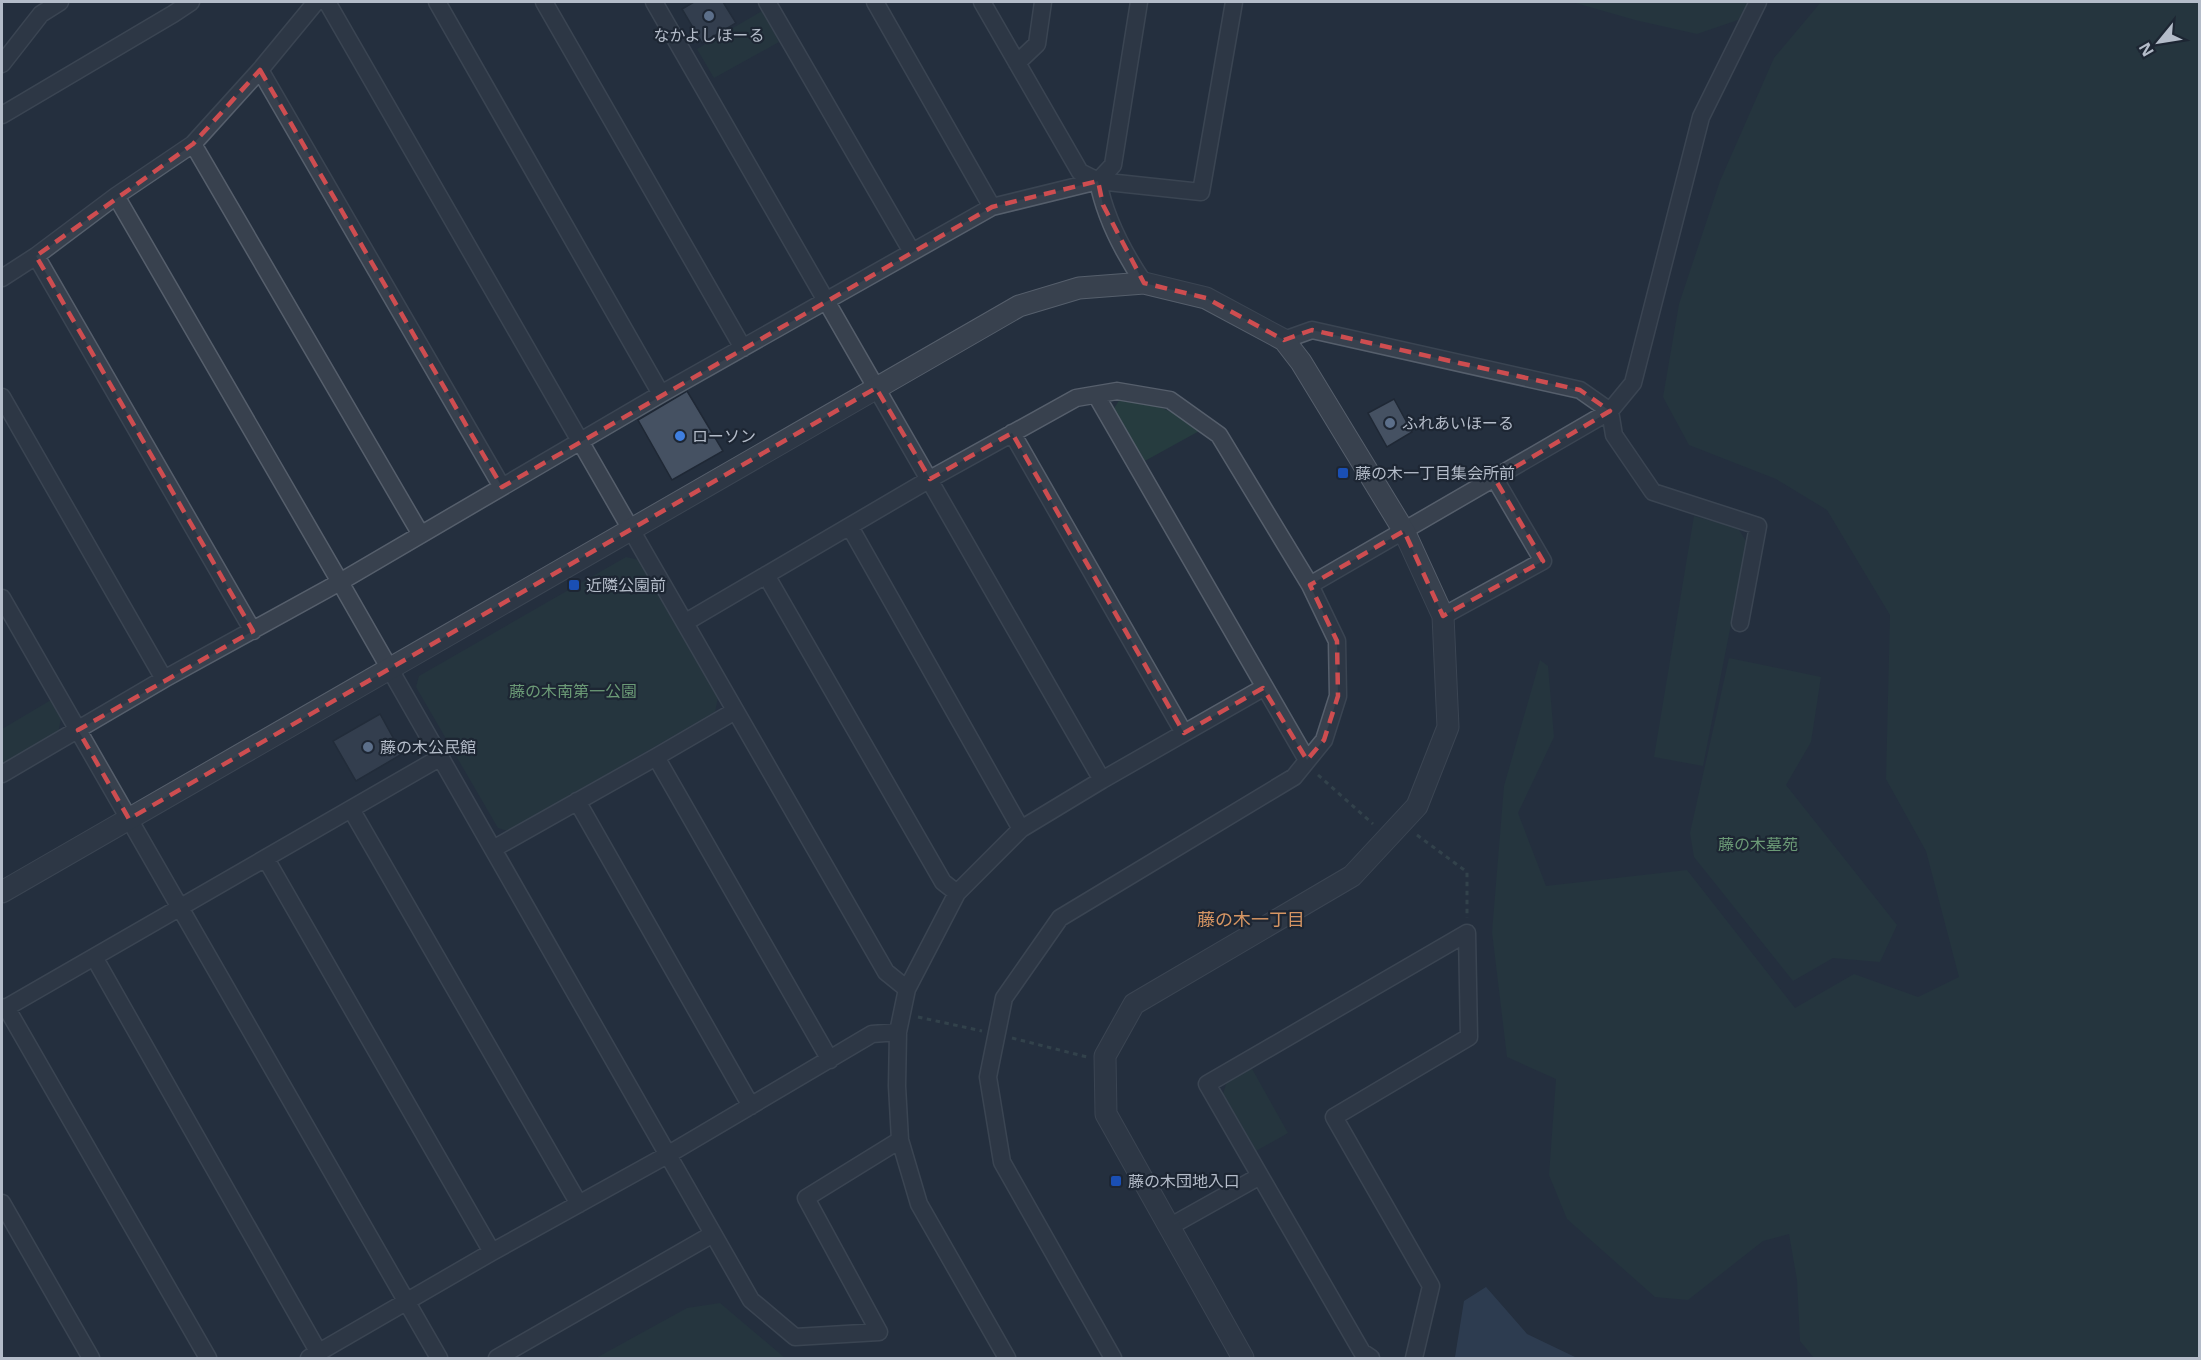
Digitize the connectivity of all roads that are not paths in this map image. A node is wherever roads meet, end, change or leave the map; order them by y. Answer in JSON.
{"nodes":[{"id":1,"x":60,"y":2,"type":"edge"},
{"id":2,"x":191,"y":2,"type":"edge"},
{"id":3,"x":316,"y":2,"type":"edge"},
{"id":4,"x":327,"y":2,"type":"edge"},
{"id":5,"x":436,"y":2,"type":"edge"},
{"id":6,"x":544,"y":2,"type":"edge"},
{"id":7,"x":654,"y":2,"type":"edge"},
{"id":8,"x":767,"y":2,"type":"edge"},
{"id":9,"x":875,"y":2,"type":"edge"},
{"id":10,"x":982,"y":2,"type":"edge"},
{"id":11,"x":1043,"y":2,"type":"edge"},
{"id":12,"x":1139,"y":2,"type":"edge"},
{"id":13,"x":1234,"y":2,"type":"edge"},
{"id":14,"x":1758,"y":2,"type":"edge"},
{"id":15,"x":1017,"y":63,"type":"junction"},
{"id":16,"x":2,"y":64,"type":"edge"},
{"id":17,"x":260,"y":70,"type":"junction"},
{"id":18,"x":2,"y":114,"type":"edge"},
{"id":19,"x":193,"y":144,"type":"junction"},
{"id":20,"x":1098,"y":182,"type":"junction"},
{"id":21,"x":116,"y":196,"type":"junction"},
{"id":22,"x":992,"y":207,"type":"junction"},
{"id":23,"x":912,"y":252,"type":"junction"},
{"id":24,"x":36,"y":256,"type":"junction"},
{"id":25,"x":2,"y":278,"type":"edge"},
{"id":26,"x":1144,"y":283,"type":"junction"},
{"id":27,"x":826,"y":300,"type":"junction"},
{"id":28,"x":1284,"y":340,"type":"junction"},
{"id":29,"x":743,"y":348,"type":"junction"},
{"id":30,"x":876,"y":388,"type":"junction"},
{"id":31,"x":661,"y":394,"type":"junction"},
{"id":32,"x":1096,"y":395,"type":"junction"},
{"id":33,"x":2,"y":397,"type":"edge"},
{"id":34,"x":1610,"y":411,"type":"junction"},
{"id":35,"x":1012,"y":433,"type":"junction"},
{"id":36,"x":580,"y":442,"type":"junction"},
{"id":37,"x":930,"y":479,"type":"junction"},
{"id":38,"x":1495,"y":479,"type":"junction"},
{"id":39,"x":502,"y":487,"type":"junction"},
{"id":40,"x":850,"y":527,"type":"junction"},
{"id":41,"x":631,"y":530,"type":"junction"},
{"id":42,"x":1404,"y":531,"type":"junction"},
{"id":43,"x":420,"y":533,"type":"junction"},
{"id":44,"x":766,"y":575,"type":"junction"},
{"id":45,"x":340,"y":582,"type":"junction"},
{"id":46,"x":1310,"y":585,"type":"junction"},
{"id":47,"x":2,"y":598,"type":"edge"},
{"id":48,"x":1443,"y":616,"type":"junction"},
{"id":49,"x":686,"y":622,"type":"junction"},
{"id":50,"x":1740,"y":623,"type":"dead end"},
{"id":51,"x":253,"y":631,"type":"junction"},
{"id":52,"x":390,"y":669,"type":"junction"},
{"id":53,"x":164,"y":679,"type":"junction"},
{"id":54,"x":1263,"y":688,"type":"junction"},
{"id":55,"x":735,"y":711,"type":"junction"},
{"id":56,"x":78,"y":730,"type":"junction"},
{"id":57,"x":1184,"y":733,"type":"junction"},
{"id":58,"x":441,"y":757,"type":"junction"},
{"id":59,"x":656,"y":758,"type":"junction"},
{"id":60,"x":1306,"y":762,"type":"junction"},
{"id":61,"x":2,"y":774,"type":"edge"},
{"id":62,"x":1102,"y":780,"type":"junction"},
{"id":63,"x":577,"y":801,"type":"junction"},
{"id":64,"x":351,"y":809,"type":"junction"},
{"id":65,"x":129,"y":819,"type":"junction"},
{"id":66,"x":1021,"y":829,"type":"junction"},
{"id":67,"x":493,"y":849,"type":"junction"},
{"id":68,"x":266,"y":859,"type":"junction"},
{"id":69,"x":2,"y":892,"type":"edge"},
{"id":70,"x":957,"y":893,"type":"junction"},
{"id":71,"x":179,"y":907,"type":"junction"},
{"id":72,"x":94,"y":957,"type":"junction"},
{"id":73,"x":907,"y":989,"type":"junction"},
{"id":74,"x":4,"y":1008,"type":"edge"},
{"id":75,"x":898,"y":1032,"type":"junction"},
{"id":76,"x":830,"y":1060,"type":"junction"},
{"id":77,"x":751,"y":1106,"type":"junction"},
{"id":78,"x":900,"y":1140,"type":"junction"},
{"id":79,"x":669,"y":1154,"type":"junction"},
{"id":80,"x":1260,"y":1176,"type":"junction"},
{"id":81,"x":2,"y":1203,"type":"edge"},
{"id":82,"x":579,"y":1204,"type":"junction"},
{"id":83,"x":1169,"y":1227,"type":"junction"},
{"id":84,"x":713,"y":1234,"type":"junction"},
{"id":85,"x":492,"y":1252,"type":"junction"},
{"id":86,"x":407,"y":1303,"type":"junction"},
{"id":87,"x":314,"y":1356,"type":"edge"},
{"id":88,"x":91,"y":1359,"type":"edge"},
{"id":89,"x":208,"y":1359,"type":"edge"},
{"id":90,"x":439,"y":1359,"type":"edge"},
{"id":91,"x":497,"y":1359,"type":"edge"},
{"id":92,"x":1007,"y":1359,"type":"edge"},
{"id":93,"x":1113,"y":1359,"type":"edge"},
{"id":94,"x":1243,"y":1359,"type":"edge"},
{"id":95,"x":1371,"y":1359,"type":"edge"},
{"id":96,"x":1414,"y":1359,"type":"edge"}],
"edges":[{"from":1,"to":16,"type":"street"},
{"from":2,"to":18,"type":"street"},
{"from":3,"to":17,"type":"street"},
{"from":4,"to":36,"type":"street"},
{"from":5,"to":31,"type":"street"},
{"from":6,"to":29,"type":"street"},
{"from":7,"to":27,"type":"street"},
{"from":8,"to":23,"type":"street"},
{"from":9,"to":22,"type":"street"},
{"from":10,"to":15,"type":"street"},
{"from":11,"to":15,"type":"street"},
{"from":12,"to":20,"type":"street"},
{"from":13,"to":20,"type":"street"},
{"from":14,"to":34,"type":"street"},
{"from":15,"to":20,"type":"street"},
{"from":17,"to":19,"type":"street"},
{"from":17,"to":39,"type":"street"},
{"from":19,"to":21,"type":"street"},
{"from":19,"to":43,"type":"street"},
{"from":20,"to":22,"type":"street"},
{"from":20,"to":26,"type":"street"},
{"from":21,"to":24,"type":"street"},
{"from":21,"to":45,"type":"street"},
{"from":22,"to":23,"type":"street"},
{"from":23,"to":27,"type":"street"},
{"from":24,"to":25,"type":"street"},
{"from":24,"to":51,"type":"street"},
{"from":26,"to":28,"type":"street"},
{"from":26,"to":30,"type":"street"},
{"from":27,"to":29,"type":"street"},
{"from":27,"to":30,"type":"street"},
{"from":28,"to":34,"type":"street"},
{"from":28,"to":42,"type":"street"},
{"from":29,"to":31,"type":"street"},
{"from":30,"to":37,"type":"street"},
{"from":30,"to":41,"type":"street"},
{"from":31,"to":36,"type":"street"},
{"from":32,"to":35,"type":"street"},
{"from":32,"to":46,"type":"street"},
{"from":32,"to":54,"type":"street"},
{"from":33,"to":53,"type":"street"},
{"from":34,"to":38,"type":"street"},
{"from":34,"to":50,"type":"street"},
{"from":35,"to":37,"type":"street"},
{"from":35,"to":57,"type":"street"},
{"from":36,"to":39,"type":"street"},
{"from":36,"to":41,"type":"street"},
{"from":37,"to":40,"type":"street"},
{"from":37,"to":62,"type":"street"},
{"from":38,"to":42,"type":"street"},
{"from":38,"to":48,"type":"street"},
{"from":39,"to":43,"type":"street"},
{"from":40,"to":44,"type":"street"},
{"from":40,"to":66,"type":"street"},
{"from":41,"to":49,"type":"street"},
{"from":41,"to":52,"type":"street"},
{"from":42,"to":46,"type":"street"},
{"from":42,"to":48,"type":"street"},
{"from":43,"to":45,"type":"street"},
{"from":44,"to":49,"type":"street"},
{"from":44,"to":70,"type":"street"},
{"from":45,"to":51,"type":"street"},
{"from":45,"to":52,"type":"street"},
{"from":46,"to":60,"type":"street"},
{"from":47,"to":56,"type":"street"},
{"from":48,"to":83,"type":"street"},
{"from":49,"to":55,"type":"street"},
{"from":51,"to":53,"type":"street"},
{"from":52,"to":58,"type":"street"},
{"from":52,"to":65,"type":"street"},
{"from":53,"to":56,"type":"street"},
{"from":54,"to":57,"type":"street"},
{"from":54,"to":60,"type":"street"},
{"from":55,"to":59,"type":"street"},
{"from":55,"to":73,"type":"street"},
{"from":56,"to":61,"type":"street"},
{"from":56,"to":65,"type":"street"},
{"from":57,"to":62,"type":"street"},
{"from":58,"to":64,"type":"street"},
{"from":58,"to":67,"type":"street"},
{"from":59,"to":63,"type":"street"},
{"from":59,"to":76,"type":"street"},
{"from":60,"to":93,"type":"street"},
{"from":62,"to":66,"type":"street"},
{"from":63,"to":67,"type":"street"},
{"from":63,"to":77,"type":"street"},
{"from":64,"to":68,"type":"street"},
{"from":64,"to":82,"type":"street"},
{"from":65,"to":69,"type":"street"},
{"from":65,"to":71,"type":"street"},
{"from":66,"to":70,"type":"street"},
{"from":67,"to":79,"type":"street"},
{"from":68,"to":71,"type":"street"},
{"from":68,"to":85,"type":"street"},
{"from":70,"to":73,"type":"street"},
{"from":71,"to":72,"type":"street"},
{"from":71,"to":86,"type":"street"},
{"from":72,"to":74,"type":"street"},
{"from":72,"to":87,"type":"street"},
{"from":73,"to":75,"type":"street"},
{"from":74,"to":89,"type":"street"},
{"from":75,"to":76,"type":"street"},
{"from":75,"to":78,"type":"street"},
{"from":76,"to":77,"type":"street"},
{"from":77,"to":79,"type":"street"},
{"from":78,"to":84,"type":"street"},
{"from":78,"to":92,"type":"street"},
{"from":79,"to":82,"type":"street"},
{"from":79,"to":84,"type":"street"},
{"from":80,"to":83,"type":"street"},
{"from":80,"to":95,"type":"street"},
{"from":80,"to":96,"type":"street"},
{"from":81,"to":88,"type":"street"},
{"from":82,"to":85,"type":"street"},
{"from":83,"to":94,"type":"street"},
{"from":84,"to":91,"type":"street"},
{"from":85,"to":86,"type":"street"},
{"from":86,"to":87,"type":"street"},
{"from":86,"to":90,"type":"street"}]}
